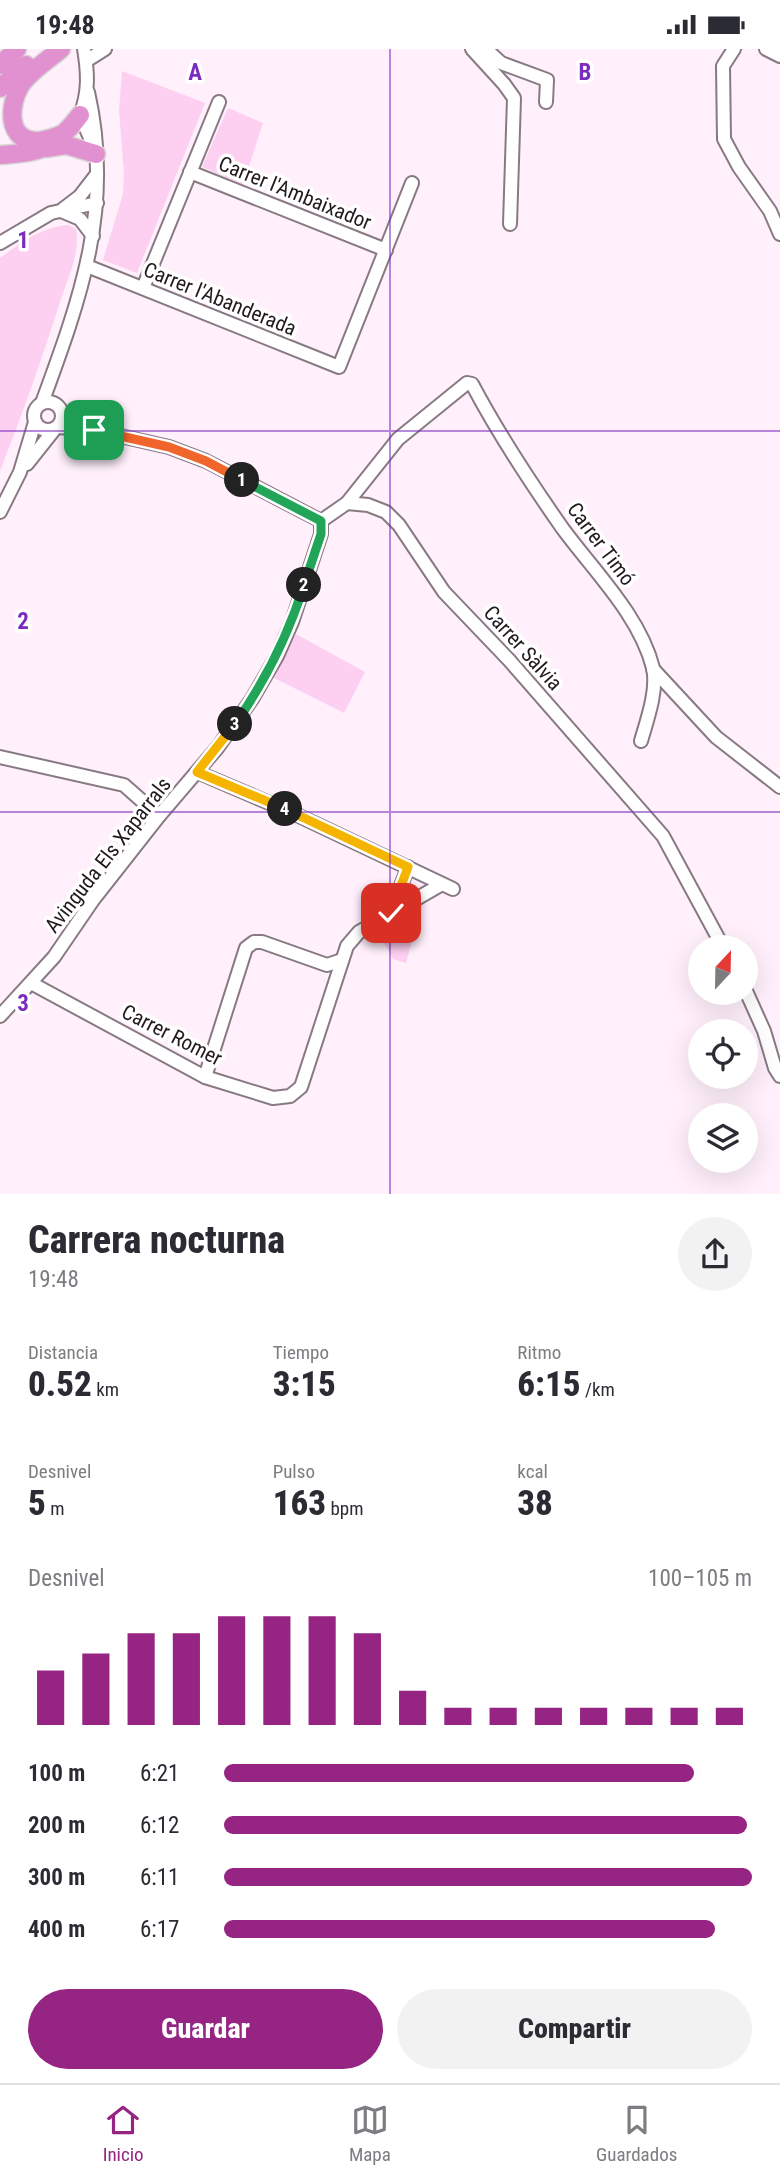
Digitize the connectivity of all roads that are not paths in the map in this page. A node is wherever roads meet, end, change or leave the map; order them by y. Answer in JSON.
{"nodes":[{"id":1,"x":17,"y":49,"type":"edge"},
{"id":2,"x":45,"y":49,"type":"edge"},
{"id":3,"x":61,"y":49,"type":"edge"},
{"id":4,"x":105,"y":49,"type":"edge"},
{"id":5,"x":472,"y":49,"type":"edge"},
{"id":6,"x":485,"y":49,"type":"edge"},
{"id":7,"x":734,"y":49,"type":"edge"},
{"id":8,"x":766,"y":49,"type":"edge"},
{"id":9,"x":85,"y":55,"type":"edge"},
{"id":10,"x":780,"y":56,"type":"edge"},
{"id":11,"x":0,"y":65,"type":"edge"},
{"id":12,"x":0,"y":88,"type":"edge"},
{"id":13,"x":88,"y":92,"type":"junction"},
{"id":14,"x":219,"y":102,"type":"dead end"},
{"id":15,"x":546,"y":103,"type":"dead end"},
{"id":16,"x":80,"y":115,"type":"junction"},
{"id":17,"x":64,"y":134,"type":"junction"},
{"id":18,"x":46,"y":148,"type":"junction"},
{"id":19,"x":96,"y":154,"type":"junction"},
{"id":20,"x":0,"y":155,"type":"edge"},
{"id":21,"x":190,"y":172,"type":"junction"},
{"id":22,"x":97,"y":174,"type":"junction"},
{"id":23,"x":412,"y":183,"type":"dead end"},
{"id":24,"x":97,"y":203,"type":"junction"},
{"id":25,"x":61,"y":211,"type":"junction"},
{"id":26,"x":510,"y":225,"type":"dead end"},
{"id":27,"x":780,"y":234,"type":"edge"},
{"id":28,"x":93,"y":236,"type":"junction"},
{"id":29,"x":0,"y":243,"type":"edge"},
{"id":30,"x":386,"y":250,"type":"junction"},
{"id":31,"x":88,"y":266,"type":"junction"},
{"id":32,"x":143,"y":288,"type":"junction"},
{"id":33,"x":60,"y":355,"type":"junction"},
{"id":34,"x":42,"y":403,"type":"junction"},
{"id":35,"x":60,"y":410,"type":"junction"},
{"id":36,"x":35,"y":422,"type":"junction"},
{"id":37,"x":56,"y":429,"type":"junction"},
{"id":38,"x":94,"y":430,"type":"junction"},
{"id":39,"x":20,"y":473,"type":"junction"},
{"id":40,"x":347,"y":503,"type":"junction"},
{"id":41,"x":0,"y":512,"type":"edge"},
{"id":42,"x":321,"y":521,"type":"junction"},
{"id":43,"x":653,"y":669,"type":"junction"},
{"id":44,"x":641,"y":741,"type":"dead end"},
{"id":45,"x":0,"y":757,"type":"edge"},
{"id":46,"x":197,"y":772,"type":"junction"},
{"id":47,"x":780,"y":787,"type":"edge"},
{"id":48,"x":159,"y":816,"type":"junction"},
{"id":49,"x":406,"y":873,"type":"junction"},
{"id":50,"x":424,"y":894,"type":"junction"},
{"id":51,"x":391,"y":913,"type":"junction"},
{"id":52,"x":717,"y":935,"type":"edge"},
{"id":53,"x":342,"y":960,"type":"junction"},
{"id":54,"x":327,"y":965,"type":"junction"},
{"id":55,"x":31,"y":982,"type":"junction"},
{"id":56,"x":334,"y":984,"type":"junction"},
{"id":57,"x":752,"y":1005,"type":"edge"},
{"id":58,"x":0,"y":1016,"type":"edge"},
{"id":59,"x":780,"y":1076,"type":"edge"},
{"id":60,"x":205,"y":1077,"type":"junction"}],
"edges":[{"from":1,"to":11,"type":"highway"},
{"from":2,"to":12,"type":"highway"},
{"from":3,"to":17,"type":"highway"},
{"from":4,"to":9,"type":"street"},
{"from":5,"to":26,"type":"street"},
{"from":6,"to":15,"type":"street"},
{"from":7,"to":27,"type":"street"},
{"from":8,"to":10,"type":"street"},
{"from":9,"to":13,"type":"street"},
{"from":13,"to":16,"type":"street"},
{"from":13,"to":19,"type":"street"},
{"from":14,"to":21,"type":"street"},
{"from":16,"to":17,"type":"highway"},
{"from":16,"to":19,"type":"street"},
{"from":17,"to":18,"type":"highway"},
{"from":18,"to":19,"type":"highway"},
{"from":18,"to":20,"type":"highway"},
{"from":19,"to":22,"type":"street"},
{"from":21,"to":30,"type":"street","name":"Carrer l'Ambaixador"},
{"from":21,"to":32,"type":"street"},
{"from":22,"to":24,"type":"street"},
{"from":22,"to":25,"type":"street"},
{"from":23,"to":30,"type":"street"},
{"from":24,"to":25,"type":"street"},
{"from":24,"to":28,"type":"street"},
{"from":25,"to":28,"type":"street"},
{"from":25,"to":29,"type":"street"},
{"from":28,"to":31,"type":"street"},
{"from":30,"to":32,"type":"street","name":"Carrer l'Abanderada"},
{"from":31,"to":32,"type":"street","name":"Carrer l'Abanderada"},
{"from":31,"to":33,"type":"street"},
{"from":33,"to":34,"type":"street"},
{"from":33,"to":35,"type":"street"},
{"from":34,"to":35,"type":"street"},
{"from":34,"to":36,"type":"street"},
{"from":35,"to":37,"type":"street"},
{"from":35,"to":38,"type":"street"},
{"from":36,"to":37,"type":"street"},
{"from":36,"to":39,"type":"street"},
{"from":37,"to":38,"type":"street"},
{"from":37,"to":39,"type":"street"},
{"from":38,"to":42,"type":"street"},
{"from":39,"to":41,"type":"street"},
{"from":40,"to":42,"type":"street"},
{"from":40,"to":43,"type":"street","name":"Carrer Timó"},
{"from":40,"to":52,"type":"street","name":"Carrer Sàlvia"},
{"from":42,"to":46,"type":"street","name":"Avinguda Els Xaparrals"},
{"from":43,"to":44,"type":"street","name":"Carrer Timó"},
{"from":43,"to":47,"type":"street"},
{"from":45,"to":48,"type":"street"},
{"from":46,"to":48,"type":"street","name":"Avinguda Els Xaparrals"},
{"from":46,"to":49,"type":"street"},
{"from":48,"to":55,"type":"street","name":"Avinguda Els Xaparrals"},
{"from":49,"to":50,"type":"street"},
{"from":49,"to":50,"type":"street"},
{"from":49,"to":51,"type":"street"},
{"from":50,"to":51,"type":"street"},
{"from":51,"to":53,"type":"street"},
{"from":53,"to":54,"type":"street"},
{"from":53,"to":56,"type":"street"},
{"from":54,"to":56,"type":"street"},
{"from":54,"to":60,"type":"street"},
{"from":55,"to":58,"type":"street","name":"Avinguda Els Xaparrals"},
{"from":55,"to":60,"type":"street","name":"Carrer Romer"},
{"from":56,"to":60,"type":"street","name":"Carrer Romer"},
{"from":57,"to":59,"type":"street"}]}
